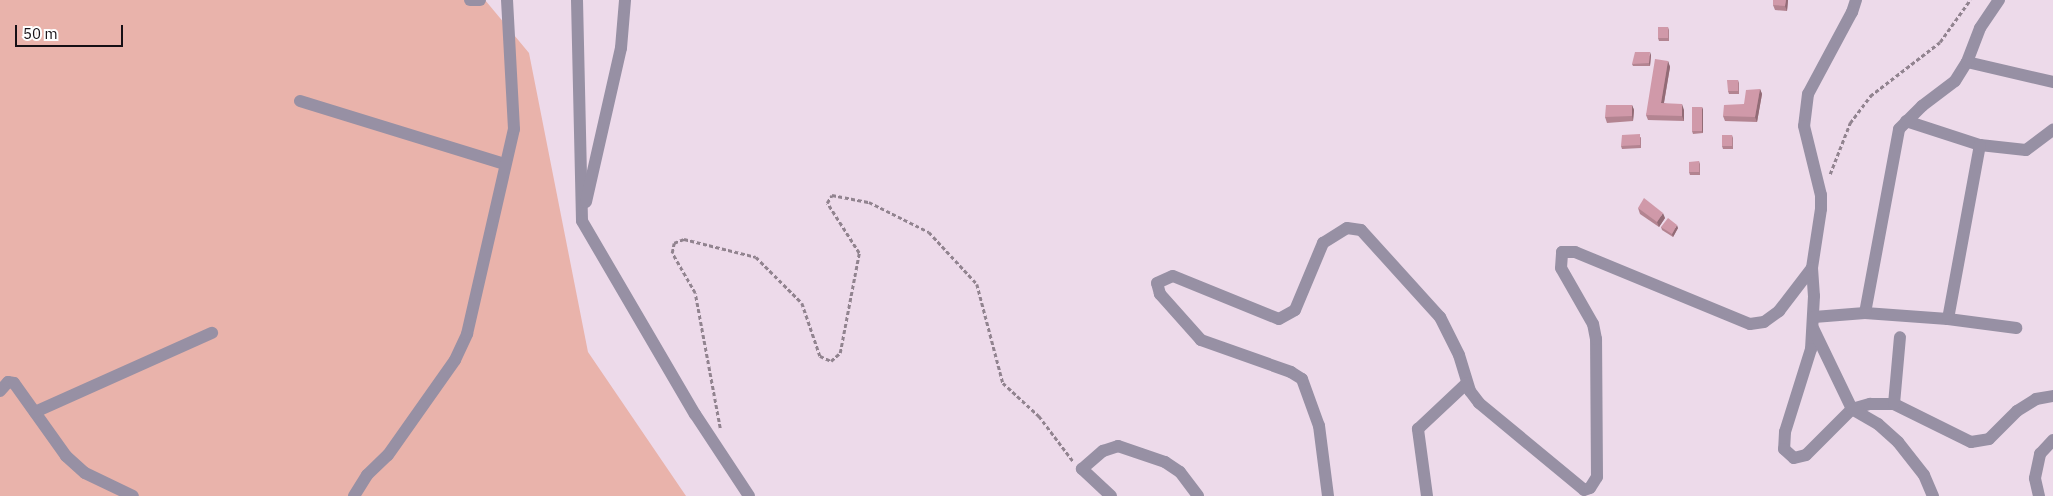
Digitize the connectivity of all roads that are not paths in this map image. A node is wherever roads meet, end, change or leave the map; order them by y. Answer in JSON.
{"nodes":[{"id":1,"x":470,"y":0,"type":"edge"},
{"id":2,"x":480,"y":0,"type":"edge"},
{"id":3,"x":507,"y":0,"type":"edge"},
{"id":4,"x":576,"y":0,"type":"edge"},
{"id":5,"x":625,"y":0,"type":"edge"},
{"id":6,"x":1856,"y":0,"type":"edge"},
{"id":7,"x":1999,"y":0,"type":"edge"},
{"id":8,"x":1967,"y":62,"type":"junction"},
{"id":9,"x":2053,"y":82,"type":"edge"},
{"id":10,"x":300,"y":101,"type":"dead end"},
{"id":11,"x":1906,"y":121,"type":"junction"},
{"id":12,"x":2053,"y":130,"type":"edge"},
{"id":13,"x":1980,"y":145,"type":"junction"},
{"id":14,"x":505,"y":164,"type":"junction"},
{"id":15,"x":582,"y":221,"type":"junction"},
{"id":16,"x":1812,"y":268,"type":"junction"},
{"id":17,"x":1865,"y":313,"type":"junction"},
{"id":18,"x":1948,"y":319,"type":"junction"},
{"id":19,"x":1813,"y":323,"type":"junction"},
{"id":20,"x":2016,"y":328,"type":"dead end"},
{"id":21,"x":212,"y":334,"type":"dead end"},
{"id":22,"x":1900,"y":337,"type":"dead end"},
{"id":23,"x":1467,"y":383,"type":"junction"},
{"id":24,"x":0,"y":391,"type":"edge"},
{"id":25,"x":2053,"y":396,"type":"edge"},
{"id":26,"x":1894,"y":404,"type":"junction"},
{"id":27,"x":1852,"y":409,"type":"junction"},
{"id":28,"x":35,"y":412,"type":"junction"},
{"id":29,"x":2053,"y":440,"type":"edge"},
{"id":30,"x":132,"y":496,"type":"edge"},
{"id":31,"x":354,"y":496,"type":"edge"},
{"id":32,"x":748,"y":496,"type":"edge"},
{"id":33,"x":1111,"y":496,"type":"edge"},
{"id":34,"x":1198,"y":496,"type":"edge"},
{"id":35,"x":1328,"y":496,"type":"edge"},
{"id":36,"x":1427,"y":496,"type":"edge"},
{"id":37,"x":1933,"y":496,"type":"edge"},
{"id":38,"x":2039,"y":496,"type":"edge"}],
"edges":[{"from":1,"to":2,"type":"street"},
{"from":3,"to":14,"type":"street"},
{"from":4,"to":15,"type":"street"},
{"from":5,"to":15,"type":"street"},
{"from":6,"to":16,"type":"street"},
{"from":7,"to":8,"type":"street"},
{"from":8,"to":9,"type":"street"},
{"from":8,"to":11,"type":"street"},
{"from":10,"to":14,"type":"street"},
{"from":11,"to":13,"type":"street"},
{"from":11,"to":17,"type":"street"},
{"from":12,"to":13,"type":"street"},
{"from":13,"to":18,"type":"street"},
{"from":14,"to":31,"type":"street"},
{"from":15,"to":32,"type":"street"},
{"from":16,"to":19,"type":"street"},
{"from":16,"to":23,"type":"street"},
{"from":17,"to":18,"type":"street"},
{"from":17,"to":19,"type":"street"},
{"from":18,"to":20,"type":"street"},
{"from":19,"to":27,"type":"street"},
{"from":19,"to":27,"type":"street"},
{"from":21,"to":28,"type":"street"},
{"from":22,"to":26,"type":"street"},
{"from":23,"to":35,"type":"street"},
{"from":23,"to":36,"type":"street"},
{"from":24,"to":28,"type":"street"},
{"from":25,"to":26,"type":"street"},
{"from":26,"to":27,"type":"street"},
{"from":27,"to":37,"type":"street"},
{"from":28,"to":30,"type":"street"},
{"from":29,"to":38,"type":"street"},
{"from":33,"to":34,"type":"street"}]}
